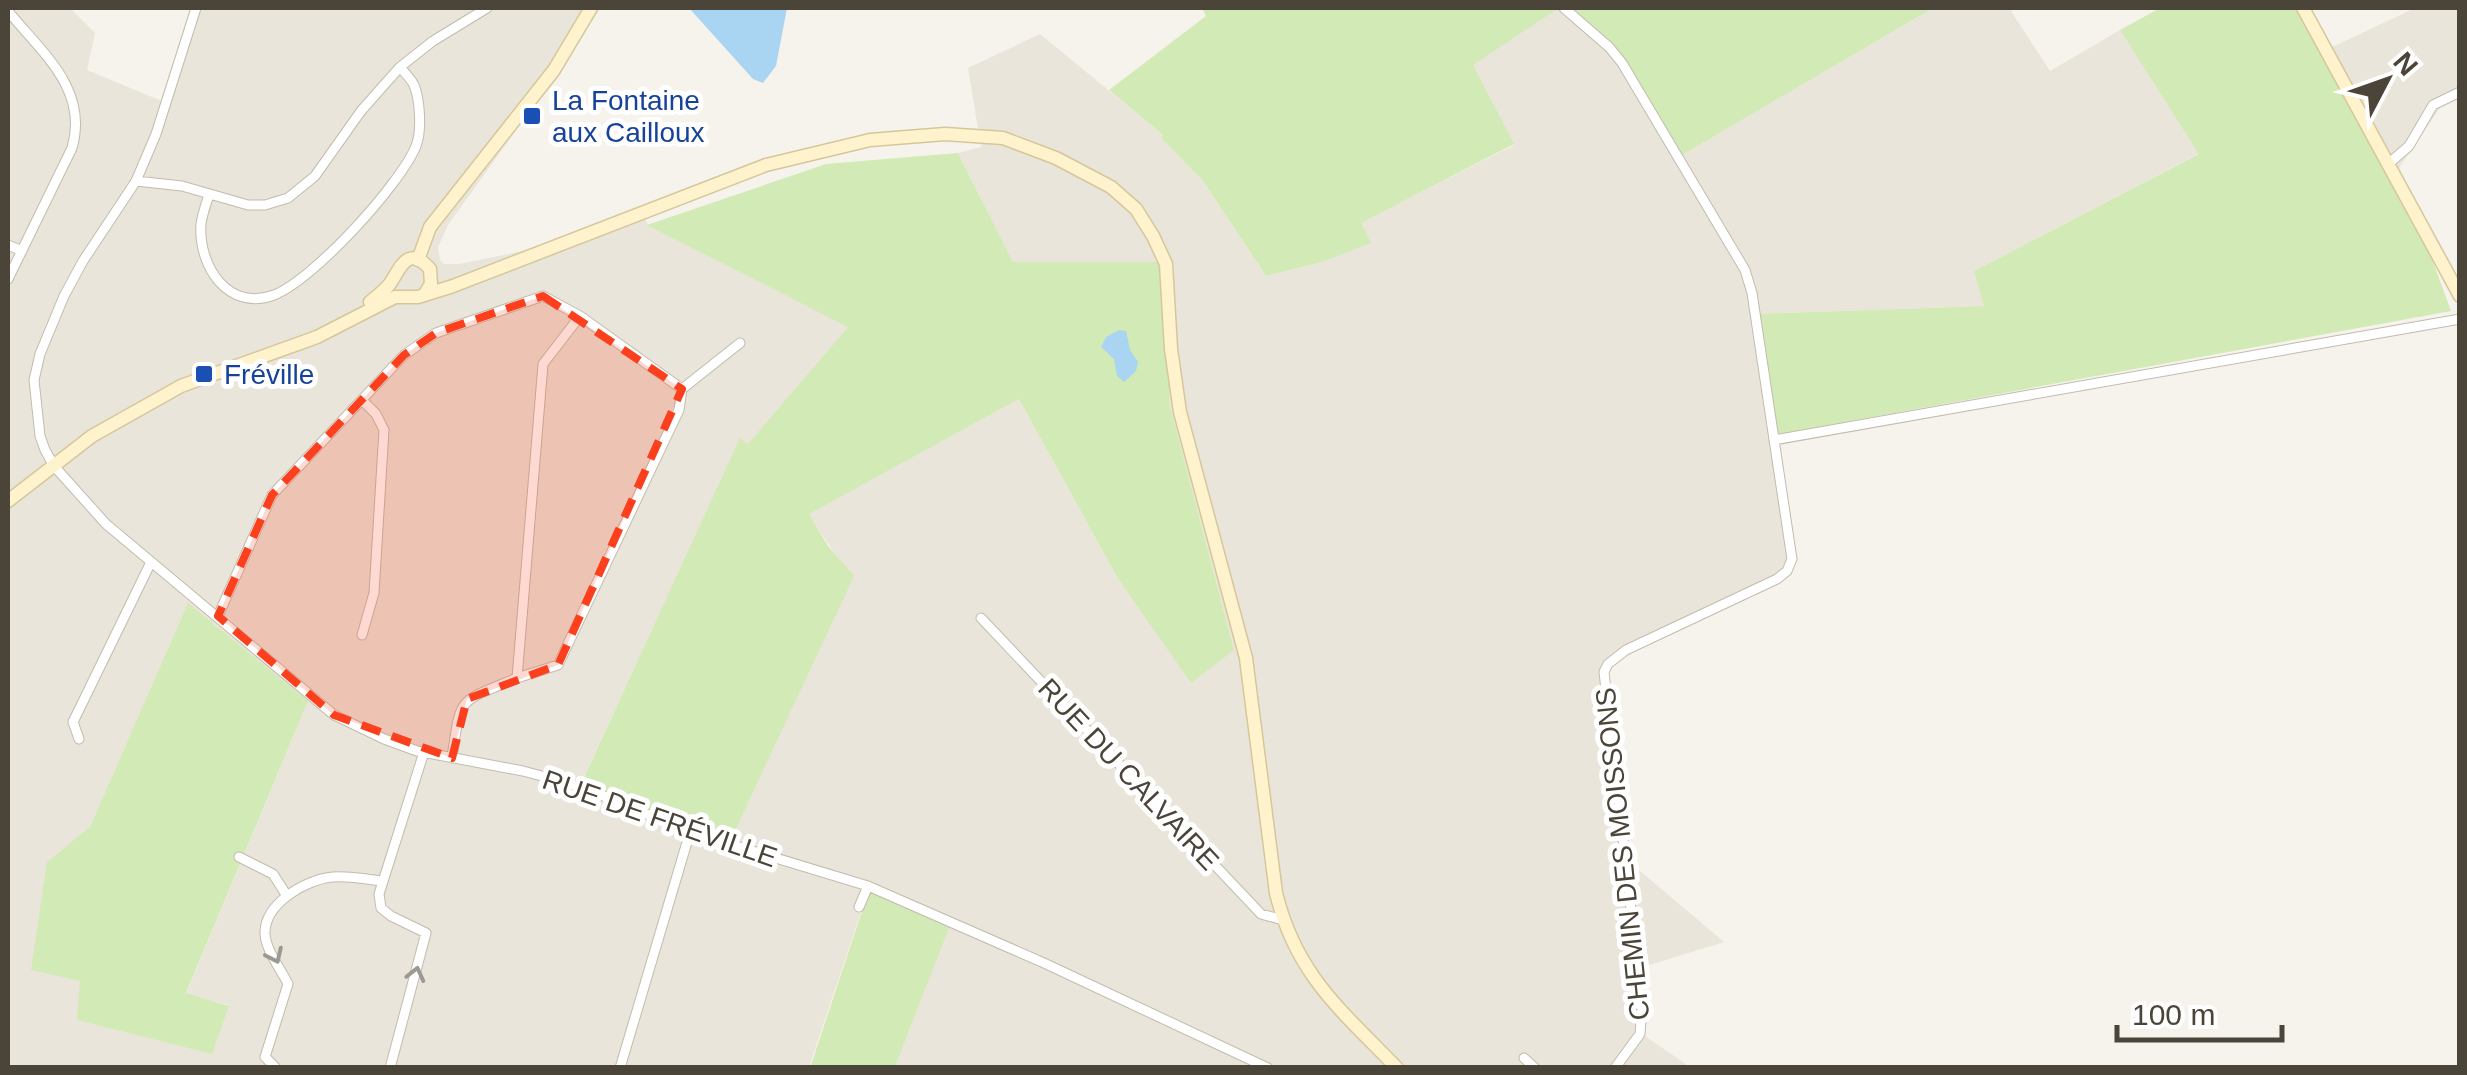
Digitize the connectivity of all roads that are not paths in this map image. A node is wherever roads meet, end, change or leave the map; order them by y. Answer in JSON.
{"nodes":[{"id":1,"x":196,"y":8,"type":"edge"},
{"id":2,"x":486,"y":8,"type":"edge"},
{"id":3,"x":591,"y":8,"type":"edge"},
{"id":4,"x":1564,"y":8,"type":"edge"},
{"id":5,"x":2303,"y":8,"type":"edge"},
{"id":6,"x":8,"y":11,"type":"edge"},
{"id":7,"x":400,"y":67,"type":"junction"},
{"id":8,"x":2460,"y":92,"type":"edge"},
{"id":9,"x":2387,"y":165,"type":"junction"},
{"id":10,"x":136,"y":181,"type":"junction"},
{"id":11,"x":209,"y":195,"type":"junction"},
{"id":12,"x":8,"y":246,"type":"edge"},
{"id":13,"x":22,"y":251,"type":"junction"},
{"id":14,"x":418,"y":260,"type":"junction"},
{"id":15,"x":430,"y":271,"type":"junction"},
{"id":16,"x":478,"y":276,"type":"junction"},
{"id":17,"x":8,"y":279,"type":"edge"},
{"id":18,"x":394,"y":279,"type":"junction"},
{"id":19,"x":426,"y":292,"type":"junction"},
{"id":20,"x":404,"y":296,"type":"junction"},
{"id":21,"x":2460,"y":296,"type":"edge"},
{"id":22,"x":580,"y":316,"type":"junction"},
{"id":23,"x":2460,"y":320,"type":"edge"},
{"id":24,"x":344,"y":322,"type":"junction"},
{"id":25,"x":740,"y":343,"type":"dead end"},
{"id":26,"x":682,"y":389,"type":"junction"},
{"id":27,"x":362,"y":400,"type":"junction"},
{"id":28,"x":1774,"y":440,"type":"junction"},
{"id":29,"x":54,"y":466,"type":"junction"},
{"id":30,"x":8,"y":501,"type":"edge"},
{"id":31,"x":151,"y":562,"type":"junction"},
{"id":32,"x":218,"y":616,"type":"junction"},
{"id":33,"x":981,"y":618,"type":"dead end"},
{"id":34,"x":362,"y":635,"type":"dead end"},
{"id":35,"x":516,"y":678,"type":"junction"},
{"id":36,"x":79,"y":739,"type":"dead end"},
{"id":37,"x":424,"y":752,"type":"junction"},
{"id":38,"x":452,"y":758,"type":"junction"},
{"id":39,"x":690,"y":832,"type":"junction"},
{"id":40,"x":239,"y":857,"type":"dead end"},
{"id":41,"x":381,"y":881,"type":"junction"},
{"id":42,"x":868,"y":886,"type":"junction"},
{"id":43,"x":287,"y":896,"type":"junction"},
{"id":44,"x":859,"y":906,"type":"dead end"},
{"id":45,"x":1282,"y":920,"type":"junction"},
{"id":46,"x":266,"y":1057,"type":"junction"},
{"id":47,"x":1524,"y":1058,"type":"dead end"},
{"id":48,"x":258,"y":1068,"type":"edge"},
{"id":49,"x":276,"y":1068,"type":"edge"},
{"id":50,"x":390,"y":1068,"type":"edge"},
{"id":51,"x":620,"y":1068,"type":"edge"},
{"id":52,"x":1268,"y":1068,"type":"edge"},
{"id":53,"x":1397,"y":1068,"type":"edge"},
{"id":54,"x":1536,"y":1068,"type":"edge"},
{"id":55,"x":1615,"y":1068,"type":"edge"}],
"edges":[{"from":1,"to":10,"type":"street"},
{"from":2,"to":7,"type":"street"},
{"from":3,"to":14,"type":"street"},
{"from":4,"to":28,"type":"street","name":"CHEMIN DES MOISSONS"},
{"from":5,"to":9,"type":"street"},
{"from":6,"to":13,"type":"street"},
{"from":7,"to":11,"type":"street"},
{"from":7,"to":11,"type":"street"},
{"from":8,"to":9,"type":"street"},
{"from":9,"to":21,"type":"street"},
{"from":10,"to":11,"type":"street"},
{"from":10,"to":29,"type":"street"},
{"from":12,"to":13,"type":"street"},
{"from":13,"to":17,"type":"street"},
{"from":14,"to":15,"type":"street"},
{"from":14,"to":18,"type":"street"},
{"from":15,"to":16,"type":"street"},
{"from":15,"to":19,"type":"street"},
{"from":16,"to":19,"type":"street"},
{"from":16,"to":45,"type":"street"},
{"from":18,"to":20,"type":"street"},
{"from":18,"to":24,"type":"street"},
{"from":19,"to":20,"type":"street"},
{"from":20,"to":24,"type":"street"},
{"from":22,"to":26,"type":"street"},
{"from":22,"to":27,"type":"street"},
{"from":22,"to":35,"type":"street"},
{"from":23,"to":28,"type":"street"},
{"from":24,"to":29,"type":"street"},
{"from":25,"to":26,"type":"street"},
{"from":26,"to":35,"type":"street"},
{"from":27,"to":32,"type":"street"},
{"from":27,"to":34,"type":"street"},
{"from":28,"to":55,"type":"street","name":"CHEMIN DES MOISSONS"},
{"from":29,"to":30,"type":"street"},
{"from":29,"to":31,"type":"street","name":"RUE DE FRÉVILLE"},
{"from":31,"to":32,"type":"street","name":"RUE DE FRÉVILLE"},
{"from":31,"to":36,"type":"street"},
{"from":32,"to":37,"type":"street","name":"RUE DE FRÉVILLE"},
{"from":33,"to":45,"type":"street","name":"RUE DU CALVAIRE"},
{"from":35,"to":38,"type":"street"},
{"from":37,"to":38,"type":"street","name":"RUE DE FRÉVILLE"},
{"from":37,"to":41,"type":"street"},
{"from":38,"to":39,"type":"street","name":"RUE DE FRÉVILLE"},
{"from":39,"to":42,"type":"street","name":"RUE DE FRÉVILLE"},
{"from":39,"to":51,"type":"street"},
{"from":40,"to":43,"type":"street"},
{"from":41,"to":43,"type":"street"},
{"from":50,"to":41,"type":"street","one_way":true},
{"from":42,"to":44,"type":"street"},
{"from":42,"to":52,"type":"street","name":"RUE DE FRÉVILLE"},
{"from":43,"to":46,"type":"street","one_way":true},
{"from":45,"to":53,"type":"street"},
{"from":46,"to":48,"type":"street"},
{"from":46,"to":49,"type":"street"},
{"from":47,"to":54,"type":"street"}]}
